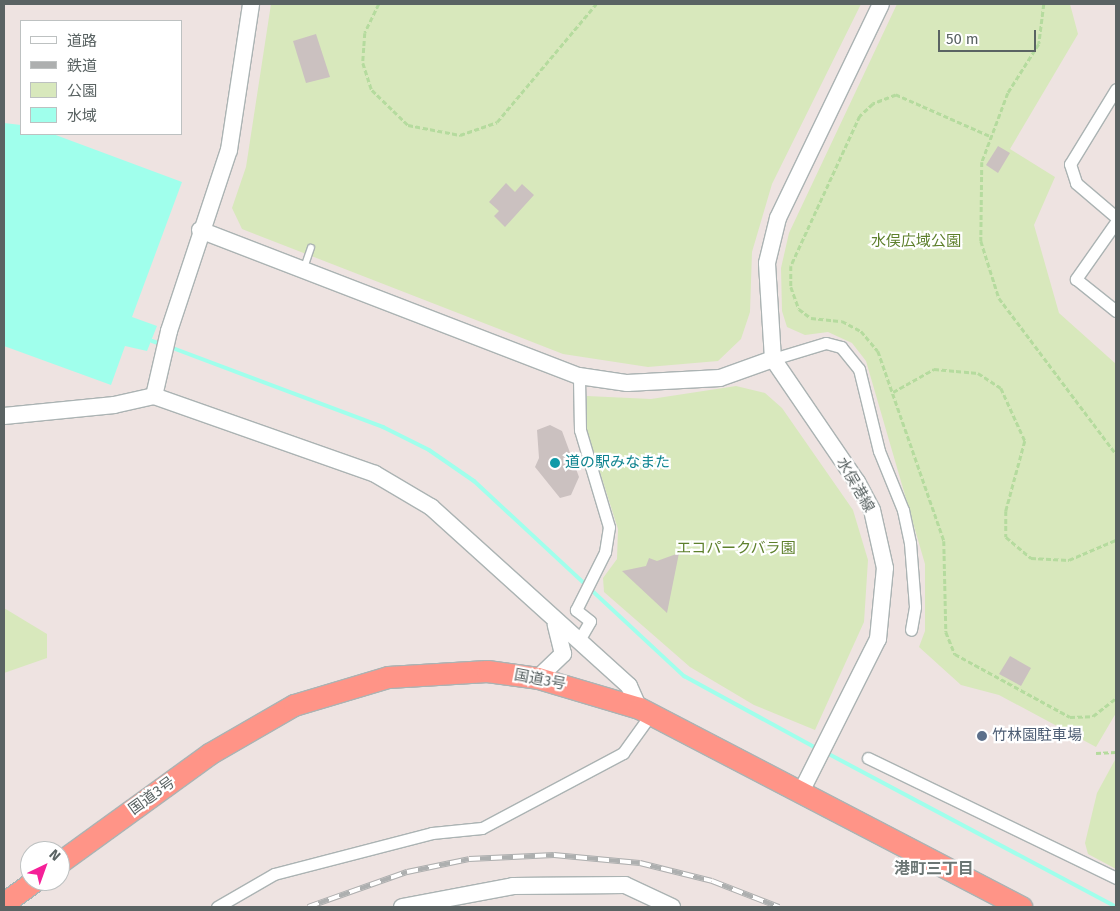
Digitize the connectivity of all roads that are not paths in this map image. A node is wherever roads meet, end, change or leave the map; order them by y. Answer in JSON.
{"nodes":[{"id":1,"x":250,"y":4,"type":"edge"},
{"id":2,"x":881,"y":4,"type":"edge"},
{"id":3,"x":1116,"y":89,"type":"edge"},
{"id":4,"x":1116,"y":217,"type":"edge"},
{"id":5,"x":1116,"y":222,"type":"edge"},
{"id":6,"x":200,"y":230,"type":"junction"},
{"id":7,"x":310,"y":248,"type":"dead end"},
{"id":8,"x":303,"y":270,"type":"junction"},
{"id":9,"x":1116,"y":311,"type":"edge"},
{"id":10,"x":773,"y":360,"type":"junction"},
{"id":11,"x":579,"y":376,"type":"junction"},
{"id":12,"x":154,"y":396,"type":"junction"},
{"id":13,"x":4,"y":416,"type":"edge"},
{"id":14,"x":556,"y":624,"type":"junction"},
{"id":15,"x":911,"y":630,"type":"dead end"},
{"id":16,"x":578,"y":642,"type":"junction"},
{"id":17,"x":538,"y":678,"type":"junction"},
{"id":18,"x":645,"y":711,"type":"junction"},
{"id":19,"x":868,"y":758,"type":"dead end"},
{"id":20,"x":806,"y":782,"type":"junction"},
{"id":21,"x":70,"y":855,"type":"edge"},
{"id":22,"x":1116,"y":878,"type":"edge"},
{"id":23,"x":20,"y":891,"type":"edge"},
{"id":24,"x":4,"y":903,"type":"edge"},
{"id":25,"x":667,"y":905,"type":"edge"},
{"id":26,"x":217,"y":907,"type":"edge"},
{"id":27,"x":402,"y":907,"type":"edge"},
{"id":28,"x":1021,"y":907,"type":"edge"}],
"edges":[{"from":1,"to":6,"type":"street"},
{"from":2,"to":10,"type":"street"},
{"from":3,"to":4,"type":"street"},
{"from":5,"to":9,"type":"street"},
{"from":6,"to":8,"type":"street"},
{"from":6,"to":12,"type":"street"},
{"from":7,"to":8,"type":"lane"},
{"from":8,"to":11,"type":"street"},
{"from":10,"to":11,"type":"street"},
{"from":10,"to":15,"type":"street"},
{"from":10,"to":20,"type":"street","name":"水俣港線"},
{"from":11,"to":16,"type":"street"},
{"from":12,"to":13,"type":"street"},
{"from":12,"to":14,"type":"street"},
{"from":14,"to":16,"type":"street"},
{"from":14,"to":17,"type":"street"},
{"from":16,"to":18,"type":"street"},
{"from":17,"to":18,"type":"highway","name":"国道3号"},
{"from":17,"to":21,"type":"highway","name":"国道3号"},
{"from":18,"to":20,"type":"highway","name":"国道3号"},
{"from":18,"to":26,"type":"street"},
{"from":19,"to":22,"type":"street"},
{"from":20,"to":28,"type":"highway","name":"国道3号"},
{"from":23,"to":24,"type":"highway"},
{"from":25,"to":27,"type":"street"}]}
